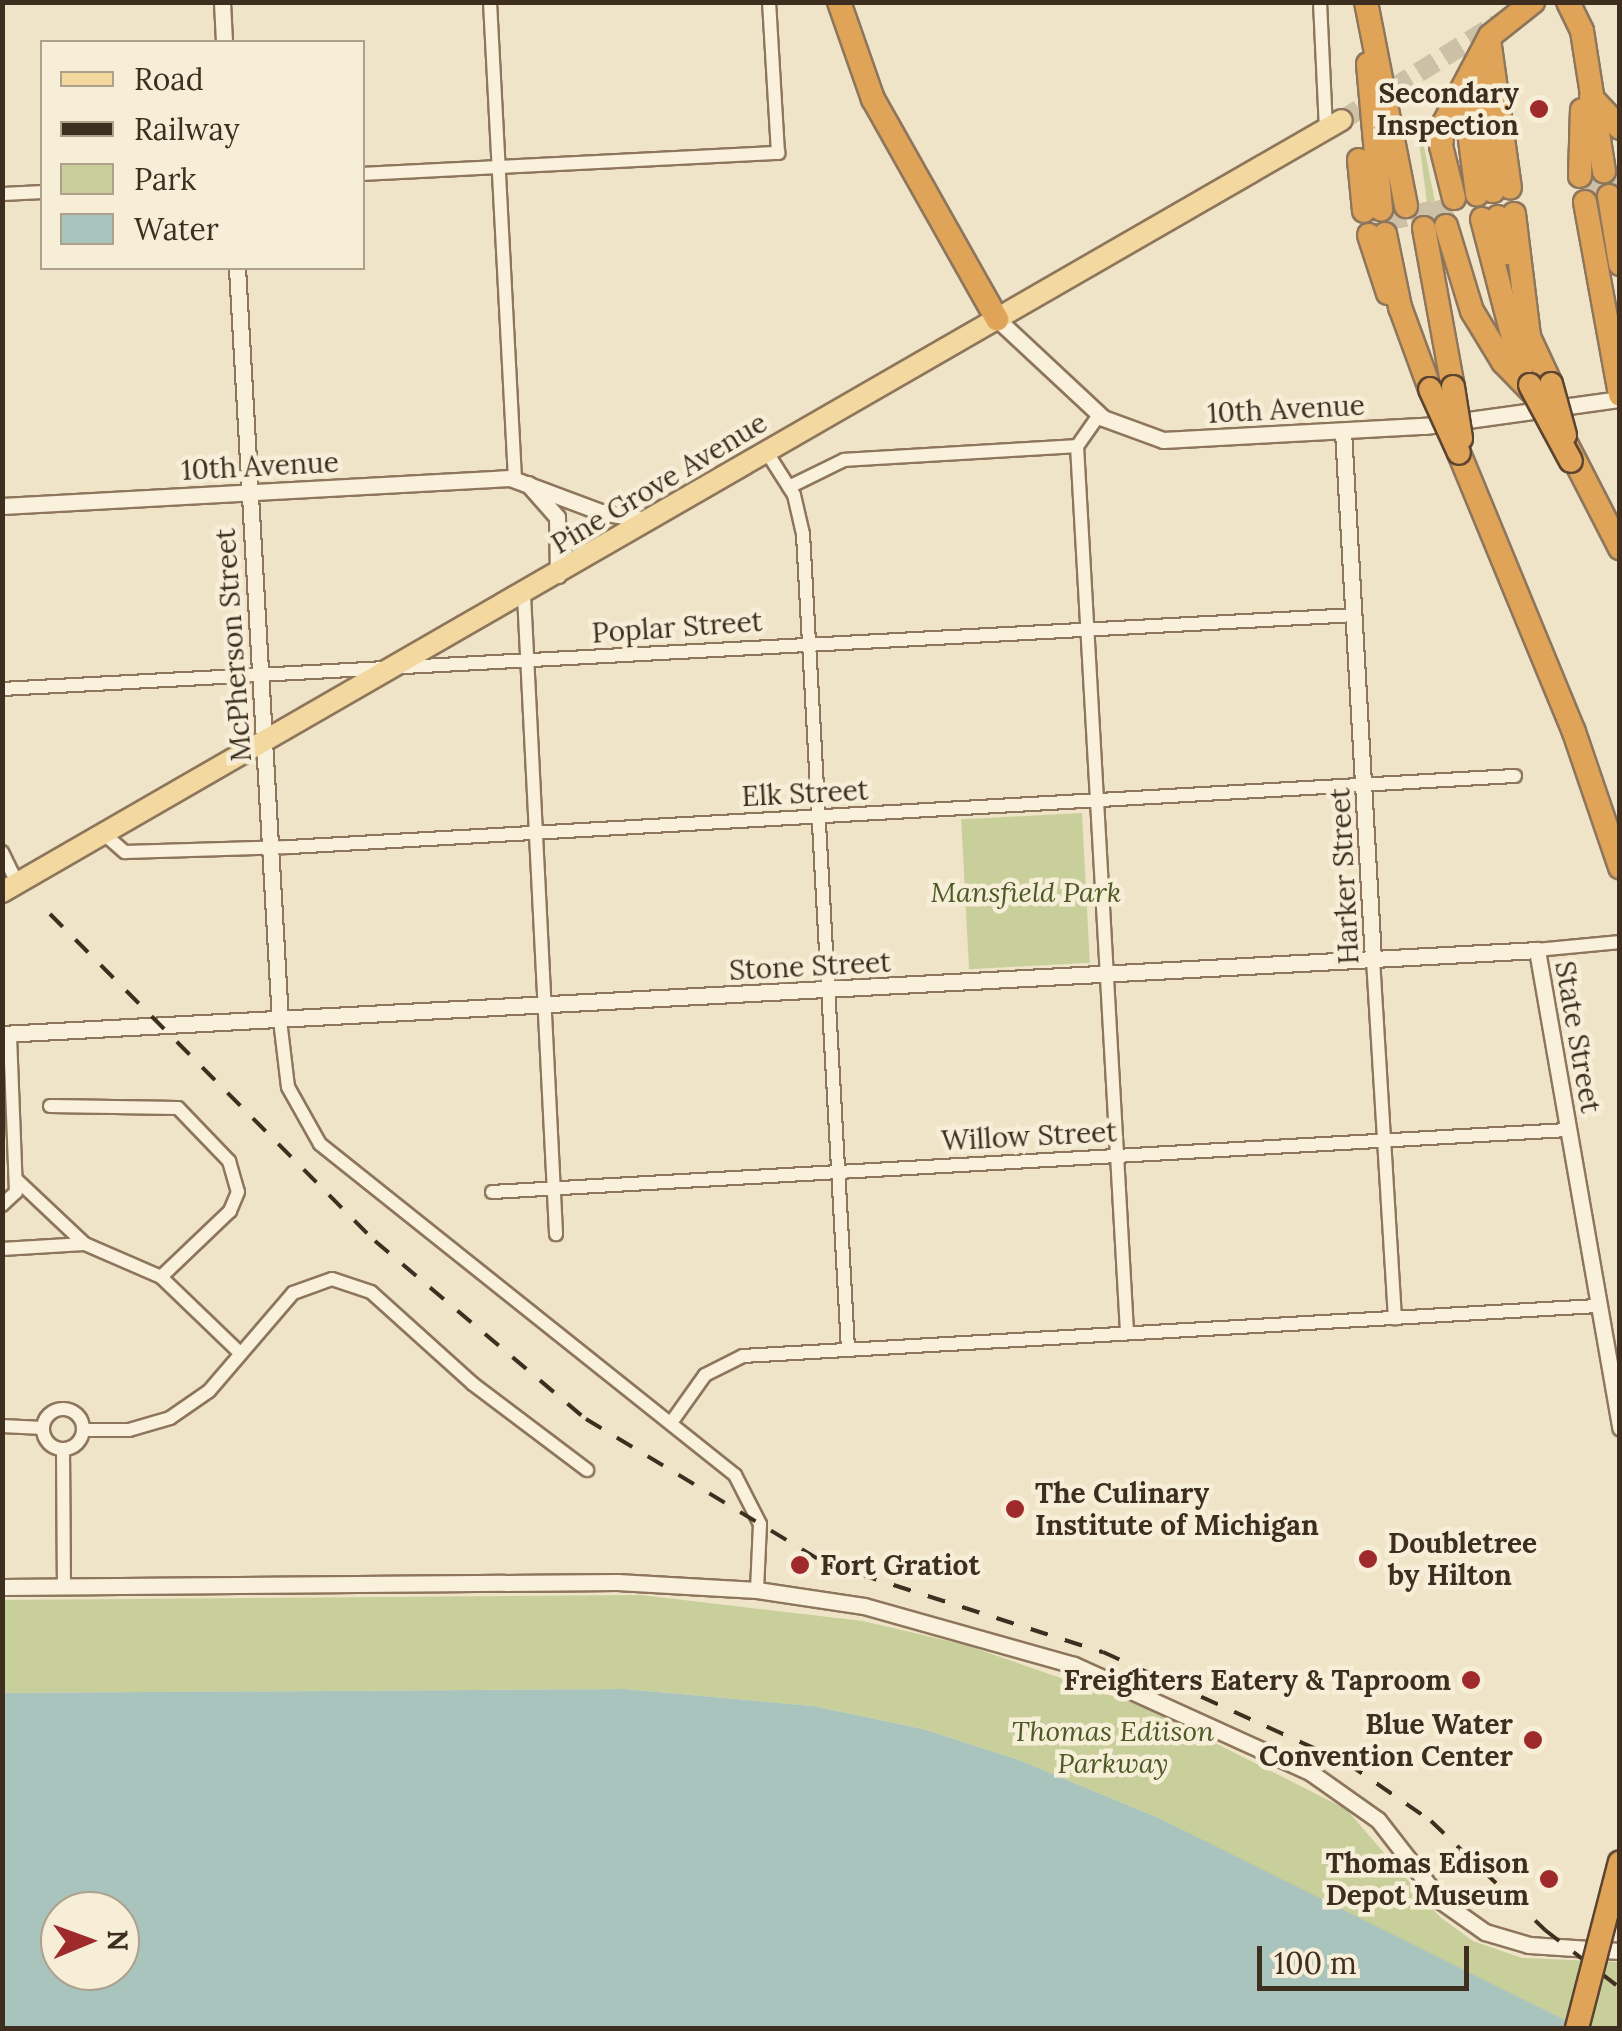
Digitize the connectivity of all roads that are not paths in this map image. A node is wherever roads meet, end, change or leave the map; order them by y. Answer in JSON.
{"nodes":[{"id":1,"x":222,"y":2,"type":"edge"},
{"id":2,"x":490,"y":2,"type":"edge"},
{"id":3,"x":769,"y":2,"type":"edge"},
{"id":4,"x":839,"y":2,"type":"edge"},
{"id":5,"x":1320,"y":2,"type":"edge"},
{"id":6,"x":1533,"y":2,"type":"edge"},
{"id":7,"x":1568,"y":2,"type":"edge"},
{"id":8,"x":1370,"y":21,"type":"edge"},
{"id":9,"x":224,"y":40,"type":"edge"},
{"id":10,"x":1485,"y":48,"type":"junction"},
{"id":11,"x":1604,"y":117,"type":"edge"},
{"id":12,"x":1334,"y":125,"type":"joint"},
{"id":13,"x":501,"y":168,"type":"junction"},
{"id":14,"x":1598,"y":172,"type":"tunnel mouth"},
{"id":15,"x":365,"y":174,"type":"edge"},
{"id":16,"x":40,"y":192,"type":"edge"},
{"id":17,"x":2,"y":194,"type":"edge"},
{"id":18,"x":1597,"y":199,"type":"junction"},
{"id":19,"x":1434,"y":201,"type":"junction"},
{"id":20,"x":1439,"y":226,"type":"junction"},
{"id":21,"x":1620,"y":264,"type":"edge"},
{"id":22,"x":237,"y":270,"type":"edge"},
{"id":23,"x":997,"y":318,"type":"junction"},
{"id":24,"x":1620,"y":340,"type":"edge"},
{"id":25,"x":1534,"y":384,"type":"junction"},
{"id":26,"x":1442,"y":388,"type":"junction"},
{"id":27,"x":1620,"y":397,"type":"edge"},
{"id":28,"x":1099,"y":415,"type":"junction"},
{"id":29,"x":1342,"y":431,"type":"junction"},
{"id":30,"x":1077,"y":446,"type":"junction"},
{"id":31,"x":766,"y":451,"type":"junction"},
{"id":32,"x":518,"y":479,"type":"junction"},
{"id":33,"x":1470,"y":486,"type":"junction"},
{"id":34,"x":789,"y":487,"type":"junction"},
{"id":35,"x":249,"y":490,"type":"junction"},
{"id":36,"x":2,"y":506,"type":"edge"},
{"id":37,"x":647,"y":520,"type":"junction"},
{"id":38,"x":1620,"y":548,"type":"edge"},
{"id":39,"x":558,"y":575,"type":"junction"},
{"id":40,"x":524,"y":595,"type":"junction"},
{"id":41,"x":1355,"y":615,"type":"junction"},
{"id":42,"x":1088,"y":628,"type":"junction"},
{"id":43,"x":810,"y":643,"type":"junction"},
{"id":44,"x":528,"y":662,"type":"junction"},
{"id":45,"x":394,"y":668,"type":"junction"},
{"id":46,"x":258,"y":671,"type":"junction"},
{"id":47,"x":2,"y":689,"type":"edge"},
{"id":48,"x":264,"y":741,"type":"junction"},
{"id":49,"x":1515,"y":776,"type":"dead end"},
{"id":50,"x":1364,"y":788,"type":"junction"},
{"id":51,"x":1096,"y":800,"type":"junction"},
{"id":52,"x":818,"y":817,"type":"junction"},
{"id":53,"x":540,"y":833,"type":"junction"},
{"id":54,"x":104,"y":834,"type":"junction"},
{"id":55,"x":272,"y":848,"type":"junction"},
{"id":56,"x":2,"y":852,"type":"edge"},
{"id":57,"x":1620,"y":866,"type":"edge"},
{"id":58,"x":8,"y":884,"type":"edge"},
{"id":59,"x":1620,"y":942,"type":"edge"},
{"id":60,"x":1538,"y":950,"type":"junction"},
{"id":61,"x":1373,"y":959,"type":"junction"},
{"id":62,"x":1107,"y":974,"type":"junction"},
{"id":63,"x":828,"y":990,"type":"junction"},
{"id":64,"x":547,"y":1006,"type":"junction"},
{"id":65,"x":280,"y":1020,"type":"junction"},
{"id":66,"x":6,"y":1034,"type":"edge"},
{"id":67,"x":50,"y":1106,"type":"dead end"},
{"id":68,"x":1568,"y":1130,"type":"junction"},
{"id":69,"x":1384,"y":1141,"type":"junction"},
{"id":70,"x":1118,"y":1157,"type":"junction"},
{"id":71,"x":839,"y":1170,"type":"junction"},
{"id":72,"x":17,"y":1180,"type":"junction"},
{"id":73,"x":554,"y":1190,"type":"junction"},
{"id":74,"x":492,"y":1192,"type":"dead end"},
{"id":75,"x":2,"y":1206,"type":"edge"},
{"id":76,"x":556,"y":1234,"type":"dead end"},
{"id":77,"x":85,"y":1244,"type":"junction"},
{"id":78,"x":2,"y":1248,"type":"edge"},
{"id":79,"x":162,"y":1277,"type":"junction"},
{"id":80,"x":1598,"y":1306,"type":"junction"},
{"id":81,"x":1395,"y":1318,"type":"junction"},
{"id":82,"x":1127,"y":1333,"type":"junction"},
{"id":83,"x":848,"y":1349,"type":"junction"},
{"id":84,"x":240,"y":1353,"type":"junction"},
{"id":85,"x":673,"y":1420,"type":"junction"},
{"id":86,"x":2,"y":1426,"type":"edge"},
{"id":87,"x":43,"y":1428,"type":"junction"},
{"id":88,"x":1620,"y":1428,"type":"edge"},
{"id":89,"x":84,"y":1430,"type":"junction"},
{"id":90,"x":62,"y":1450,"type":"junction"},
{"id":91,"x":587,"y":1470,"type":"dead end"},
{"id":92,"x":64,"y":1585,"type":"junction"},
{"id":93,"x":2,"y":1587,"type":"edge"},
{"id":94,"x":757,"y":1590,"type":"junction"},
{"id":95,"x":1620,"y":1862,"type":"edge"},
{"id":96,"x":1620,"y":1951,"type":"edge"},
{"id":97,"x":1577,"y":2028,"type":"edge"}],
"edges":[{"from":1,"to":9,"type":"street"},
{"from":2,"to":13,"type":"street"},
{"from":3,"to":13,"type":"street"},
{"from":4,"to":23,"type":"highway"},
{"from":5,"to":12,"type":"street"},
{"from":6,"to":10,"type":"highway"},
{"from":7,"to":11,"type":"highway"},
{"from":8,"to":19,"type":"highway"},
{"from":8,"to":19,"type":"highway"},
{"from":10,"to":19,"type":"highway"},
{"from":10,"to":19,"type":"highway"},
{"from":10,"to":19,"type":"highway"},
{"from":11,"to":14,"type":"highway"},
{"from":12,"to":23,"type":"main road","name":"Pine Grove Avenue"},
{"from":13,"to":15,"type":"street"},
{"from":13,"to":32,"type":"street"},
{"from":16,"to":17,"type":"street"},
{"from":18,"to":21,"type":"highway"},
{"from":18,"to":24,"type":"highway"},
{"from":18,"to":27,"type":"highway"},
{"from":20,"to":25,"type":"highway"},
{"from":20,"to":25,"type":"highway"},
{"from":20,"to":25,"type":"highway"},
{"from":20,"to":26,"type":"highway"},
{"from":20,"to":26,"type":"highway"},
{"from":22,"to":35,"type":"street","name":"McPherson Street"},
{"from":23,"to":28,"type":"street","name":"10th Avenue"},
{"from":23,"to":31,"type":"main road","name":"Pine Grove Avenue"},
{"from":25,"to":38,"type":"highway","bridge":true},
{"from":26,"to":33,"type":"highway","bridge":true},
{"from":26,"to":33,"type":"highway","bridge":true},
{"from":27,"to":29,"type":"street","name":"10th Avenue"},
{"from":28,"to":29,"type":"street","name":"10th Avenue"},
{"from":28,"to":30,"type":"street"},
{"from":29,"to":41,"type":"street","name":"Harker Street"},
{"from":30,"to":34,"type":"street"},
{"from":30,"to":42,"type":"street"},
{"from":31,"to":34,"type":"street"},
{"from":31,"to":37,"type":"main road","name":"Pine Grove Avenue"},
{"from":32,"to":35,"type":"street","name":"10th Avenue"},
{"from":32,"to":37,"type":"street","name":"10th Avenue"},
{"from":32,"to":39,"type":"street"},
{"from":33,"to":57,"type":"highway"},
{"from":34,"to":43,"type":"street"},
{"from":35,"to":36,"type":"street","name":"10th Avenue"},
{"from":35,"to":46,"type":"street","name":"McPherson Street"},
{"from":37,"to":39,"type":"main road","name":"Pine Grove Avenue"},
{"from":39,"to":40,"type":"main road","name":"Pine Grove Avenue"},
{"from":40,"to":44,"type":"street"},
{"from":40,"to":45,"type":"main road","name":"Pine Grove Avenue"},
{"from":41,"to":42,"type":"street","name":"Poplar Street"},
{"from":41,"to":50,"type":"street","name":"Harker Street"},
{"from":42,"to":43,"type":"street","name":"Poplar Street"},
{"from":42,"to":51,"type":"street"},
{"from":43,"to":44,"type":"street","name":"Poplar Street"},
{"from":43,"to":52,"type":"street"},
{"from":44,"to":45,"type":"street","name":"Poplar Street"},
{"from":44,"to":53,"type":"street"},
{"from":45,"to":46,"type":"street","name":"Poplar Street"},
{"from":45,"to":48,"type":"main road","name":"Pine Grove Avenue"},
{"from":46,"to":47,"type":"street","name":"Poplar Street"},
{"from":46,"to":48,"type":"street","name":"McPherson Street"},
{"from":48,"to":54,"type":"main road","name":"Pine Grove Avenue"},
{"from":48,"to":55,"type":"street","name":"McPherson Street"},
{"from":49,"to":50,"type":"street","name":"Elk Street"},
{"from":50,"to":51,"type":"street","name":"Elk Street"},
{"from":50,"to":61,"type":"street","name":"Harker Street"},
{"from":51,"to":52,"type":"street","name":"Elk Street"},
{"from":51,"to":62,"type":"street"},
{"from":52,"to":53,"type":"street","name":"Elk Street"},
{"from":52,"to":63,"type":"street"},
{"from":53,"to":55,"type":"street","name":"Elk Street"},
{"from":53,"to":64,"type":"street"},
{"from":54,"to":55,"type":"street","name":"Elk Street"},
{"from":54,"to":58,"type":"main road","name":"Pine Grove Avenue"},
{"from":55,"to":65,"type":"street","name":"McPherson Street"},
{"from":56,"to":58,"type":"street"},
{"from":59,"to":60,"type":"street","name":"Stone Street"},
{"from":60,"to":61,"type":"street","name":"Stone Street"},
{"from":60,"to":68,"type":"street","name":"State Street"},
{"from":61,"to":62,"type":"street","name":"Stone Street"},
{"from":61,"to":69,"type":"street","name":"Harker Street"},
{"from":62,"to":63,"type":"street","name":"Stone Street"},
{"from":62,"to":70,"type":"street"},
{"from":63,"to":64,"type":"street","name":"Stone Street"},
{"from":63,"to":71,"type":"street"},
{"from":64,"to":65,"type":"street","name":"Stone Street"},
{"from":64,"to":73,"type":"street"},
{"from":65,"to":66,"type":"street","name":"Stone Street"},
{"from":65,"to":85,"type":"street"},
{"from":66,"to":72,"type":"street"},
{"from":67,"to":79,"type":"street"},
{"from":68,"to":69,"type":"street","name":"Willow Street"},
{"from":68,"to":80,"type":"street","name":"State Street"},
{"from":69,"to":70,"type":"street","name":"Willow Street"},
{"from":69,"to":81,"type":"street","name":"Harker Street"},
{"from":70,"to":71,"type":"street","name":"Willow Street"},
{"from":70,"to":82,"type":"street"},
{"from":71,"to":73,"type":"street","name":"Willow Street"},
{"from":71,"to":83,"type":"street"},
{"from":72,"to":75,"type":"street"},
{"from":72,"to":77,"type":"street"},
{"from":73,"to":74,"type":"street","name":"Willow Street"},
{"from":73,"to":76,"type":"street"},
{"from":77,"to":78,"type":"street"},
{"from":77,"to":79,"type":"street"},
{"from":79,"to":84,"type":"street"},
{"from":80,"to":81,"type":"street"},
{"from":80,"to":88,"type":"street","name":"State Street"},
{"from":81,"to":82,"type":"street"},
{"from":82,"to":83,"type":"street"},
{"from":83,"to":85,"type":"street"},
{"from":84,"to":89,"type":"street"},
{"from":84,"to":91,"type":"street"},
{"from":85,"to":94,"type":"street"},
{"from":86,"to":87,"type":"street"},
{"from":87,"to":89,"type":"street"},
{"from":87,"to":90,"type":"street"},
{"from":89,"to":90,"type":"street"},
{"from":90,"to":92,"type":"street"},
{"from":92,"to":93,"type":"street"},
{"from":92,"to":94,"type":"street"},
{"from":94,"to":96,"type":"street"},
{"from":95,"to":97,"type":"highway","bridge":true}]}
